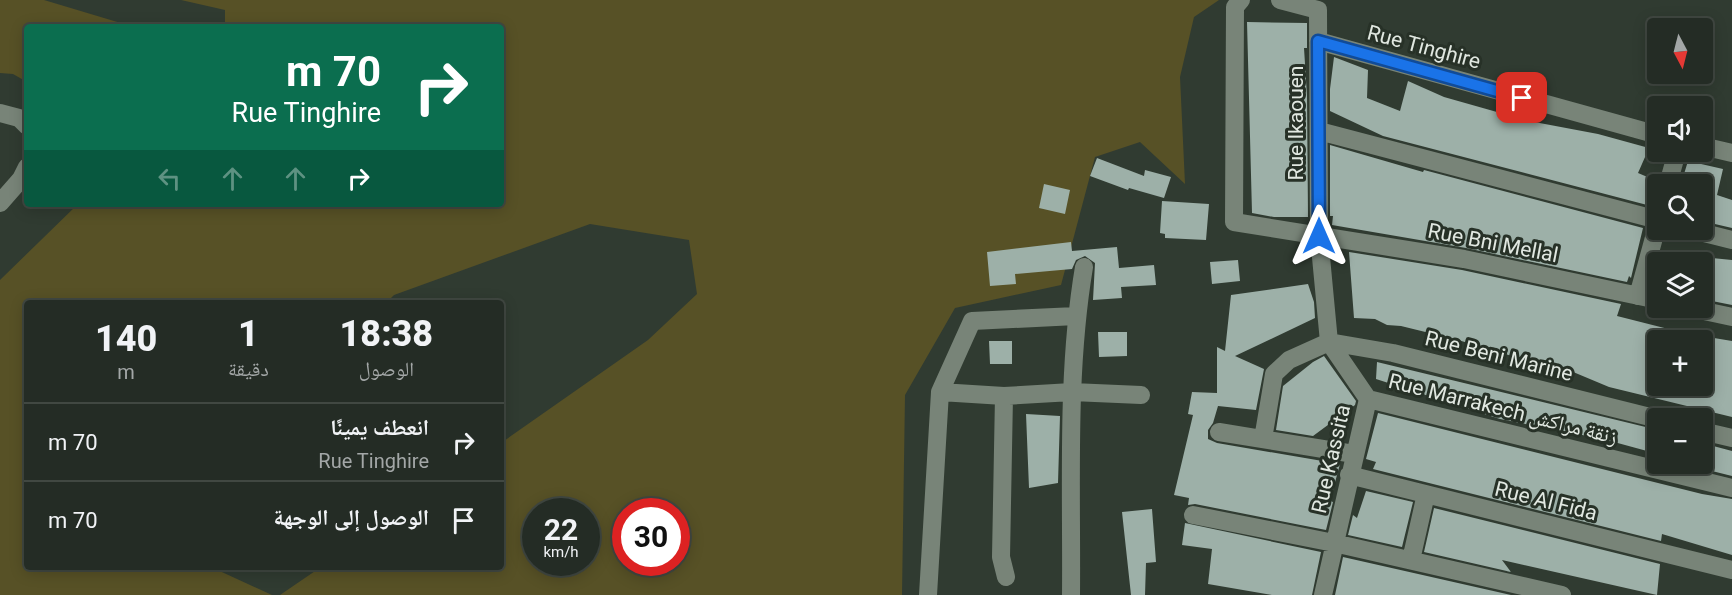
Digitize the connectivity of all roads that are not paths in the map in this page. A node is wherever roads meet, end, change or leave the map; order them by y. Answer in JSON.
{"nodes":[{"id":1,"x":1241,"y":0,"type":"edge"},
{"id":2,"x":1280,"y":0,"type":"edge"},
{"id":3,"x":1318,"y":41,"type":"junction"},
{"id":4,"x":0,"y":113,"type":"edge"},
{"id":5,"x":24,"y":123,"type":"edge"},
{"id":6,"x":1318,"y":131,"type":"junction"},
{"id":7,"x":1647,"y":132,"type":"edge"},
{"id":8,"x":1713,"y":149,"type":"edge"},
{"id":9,"x":1732,"y":153,"type":"edge"},
{"id":10,"x":24,"y":173,"type":"edge"},
{"id":11,"x":0,"y":203,"type":"edge"},
{"id":12,"x":1647,"y":218,"type":"edge"},
{"id":13,"x":1713,"y":235,"type":"edge"},
{"id":14,"x":1319,"y":236,"type":"junction"},
{"id":15,"x":1653,"y":240,"type":"edge"},
{"id":16,"x":1732,"y":240,"type":"edge"},
{"id":17,"x":1084,"y":267,"type":"dead end"},
{"id":18,"x":1638,"y":296,"type":"junction"},
{"id":19,"x":1647,"y":298,"type":"edge"},
{"id":20,"x":1713,"y":313,"type":"edge"},
{"id":21,"x":1076,"y":316,"type":"junction"},
{"id":22,"x":1732,"y":317,"type":"edge"},
{"id":23,"x":1329,"y":342,"type":"junction"},
{"id":24,"x":940,"y":392,"type":"junction"},
{"id":25,"x":1072,"y":392,"type":"junction"},
{"id":26,"x":1142,"y":395,"type":"dead end"},
{"id":27,"x":1004,"y":396,"type":"junction"},
{"id":28,"x":1368,"y":399,"type":"junction"},
{"id":29,"x":1647,"y":416,"type":"edge"},
{"id":30,"x":1219,"y":432,"type":"dead end"},
{"id":31,"x":1713,"y":433,"type":"edge"},
{"id":32,"x":1732,"y":438,"type":"edge"},
{"id":33,"x":1263,"y":439,"type":"junction"},
{"id":34,"x":1354,"y":454,"type":"junction"},
{"id":35,"x":1349,"y":475,"type":"junction"},
{"id":36,"x":1732,"y":488,"type":"edge"},
{"id":37,"x":1426,"y":494,"type":"junction"},
{"id":38,"x":1193,"y":515,"type":"dead end"},
{"id":39,"x":1334,"y":543,"type":"junction"},
{"id":40,"x":1410,"y":560,"type":"junction"},
{"id":41,"x":1732,"y":570,"type":"edge"},
{"id":42,"x":1006,"y":577,"type":"dead end"},
{"id":43,"x":1543,"y":593,"type":"edge"},
{"id":44,"x":928,"y":595,"type":"edge"},
{"id":45,"x":1071,"y":595,"type":"edge"},
{"id":46,"x":1323,"y":595,"type":"edge"},
{"id":47,"x":1562,"y":595,"type":"edge"}],
"edges":[{"from":1,"to":14,"type":"street","name":"Rue Bni Mellal"},
{"from":2,"to":3,"type":"street","name":"Rue Ikaouen"},
{"from":3,"to":6,"type":"street","name":"Rue Ikaouen"},
{"from":3,"to":7,"type":"street","name":"Rue Tinghire"},
{"from":4,"to":5,"type":"street"},
{"from":6,"to":12,"type":"street"},
{"from":6,"to":14,"type":"street","name":"Rue Ikaouen"},
{"from":8,"to":9,"type":"street"},
{"from":10,"to":11,"type":"street"},
{"from":13,"to":16,"type":"street"},
{"from":14,"to":18,"type":"street","name":"Rue Bni Mellal"},
{"from":14,"to":23,"type":"street","name":"Rue Kassita"},
{"from":15,"to":18,"type":"street"},
{"from":17,"to":21,"type":"street"},
{"from":18,"to":19,"type":"street","name":"Rue Bni Mellal"},
{"from":20,"to":22,"type":"street"},
{"from":21,"to":24,"type":"street"},
{"from":21,"to":25,"type":"street"},
{"from":23,"to":28,"type":"street","name":"Rue Kassita"},
{"from":23,"to":29,"type":"street","name":"Rue Beni Marine"},
{"from":23,"to":33,"type":"street"},
{"from":24,"to":27,"type":"street"},
{"from":24,"to":44,"type":"street"},
{"from":25,"to":26,"type":"street"},
{"from":25,"to":27,"type":"street"},
{"from":25,"to":45,"type":"street"},
{"from":27,"to":42,"type":"street"},
{"from":28,"to":34,"type":"street","name":"Rue Kassita"},
{"from":28,"to":36,"type":"street","name":"Rue Marrakech زنقة مراكش"},
{"from":30,"to":33,"type":"street"},
{"from":31,"to":32,"type":"street"},
{"from":33,"to":34,"type":"street"},
{"from":34,"to":35,"type":"street","name":"Rue Kassita"},
{"from":35,"to":37,"type":"street","name":"Rue Al Fida"},
{"from":35,"to":39,"type":"street","name":"Rue Kassita"},
{"from":37,"to":40,"type":"street"},
{"from":37,"to":41,"type":"street","name":"Rue Al Fida"},
{"from":38,"to":39,"type":"street"},
{"from":39,"to":40,"type":"street"},
{"from":39,"to":46,"type":"street","name":"Rue Kassita"},
{"from":40,"to":43,"type":"street"},
{"from":43,"to":47,"type":"street"}]}
